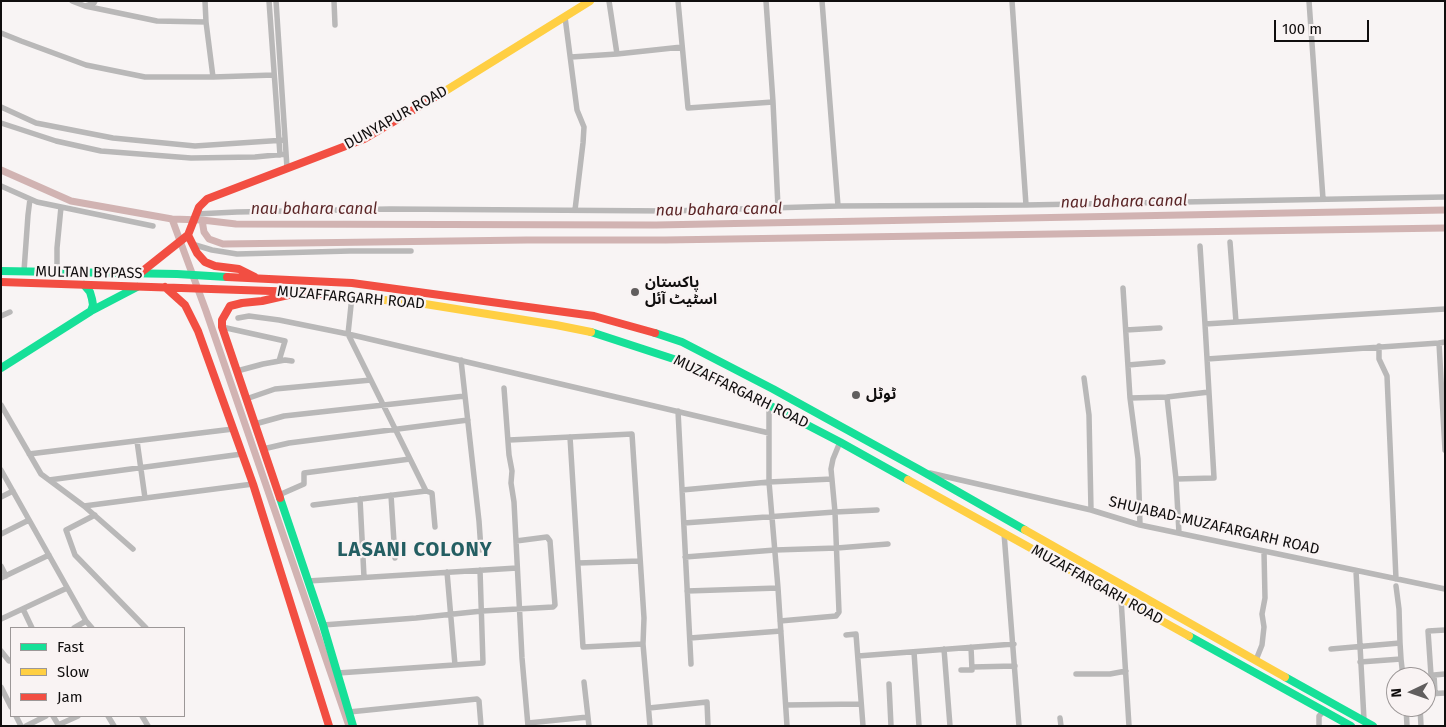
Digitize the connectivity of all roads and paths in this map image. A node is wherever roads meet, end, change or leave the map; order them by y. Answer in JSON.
{"nodes":[{"id":1,"x":72,"y":1,"type":"edge"},
{"id":2,"x":95,"y":1,"type":"edge"},
{"id":3,"x":205,"y":1,"type":"edge"},
{"id":4,"x":269,"y":1,"type":"edge"},
{"id":5,"x":276,"y":1,"type":"edge"},
{"id":6,"x":334,"y":1,"type":"edge"},
{"id":7,"x":590,"y":1,"type":"edge"},
{"id":8,"x":609,"y":1,"type":"edge"},
{"id":9,"x":678,"y":1,"type":"edge"},
{"id":10,"x":766,"y":1,"type":"edge"},
{"id":11,"x":822,"y":1,"type":"edge"},
{"id":12,"x":1012,"y":1,"type":"edge"},
{"id":13,"x":1309,"y":1,"type":"edge"},
{"id":14,"x":85,"y":6,"type":"junction"},
{"id":15,"x":565,"y":16,"type":"junction"},
{"id":16,"x":206,"y":22,"type":"junction"},
{"id":17,"x":335,"y":24,"type":"dead end"},
{"id":18,"x":1,"y":33,"type":"edge"},
{"id":19,"x":682,"y":47,"type":"junction"},
{"id":20,"x":618,"y":54,"type":"junction"},
{"id":21,"x":571,"y":57,"type":"junction"},
{"id":22,"x":274,"y":74,"type":"junction"},
{"id":23,"x":213,"y":77,"type":"junction"},
{"id":24,"x":773,"y":102,"type":"junction"},
{"id":25,"x":1,"y":107,"type":"edge"},
{"id":26,"x":1,"y":123,"type":"edge"},
{"id":27,"x":282,"y":141,"type":"junction"},
{"id":28,"x":283,"y":154,"type":"junction"},
{"id":29,"x":287,"y":168,"type":"junction"},
{"id":30,"x":1,"y":186,"type":"edge"},
{"id":31,"x":1445,"y":197,"type":"edge"},
{"id":32,"x":30,"y":199,"type":"junction"},
{"id":33,"x":1323,"y":199,"type":"junction"},
{"id":34,"x":1026,"y":205,"type":"junction"},
{"id":35,"x":838,"y":206,"type":"junction"},
{"id":36,"x":62,"y":207,"type":"junction"},
{"id":37,"x":778,"y":207,"type":"junction"},
{"id":38,"x":575,"y":210,"type":"junction"},
{"id":39,"x":196,"y":214,"type":"junction"},
{"id":40,"x":153,"y":226,"type":"dead end"},
{"id":41,"x":187,"y":235,"type":"junction"},
{"id":42,"x":1230,"y":242,"type":"dead end"},
{"id":43,"x":192,"y":244,"type":"junction"},
{"id":44,"x":1200,"y":246,"type":"dead end"},
{"id":45,"x":411,"y":252,"type":"dead end"},
{"id":46,"x":1,"y":271,"type":"edge"},
{"id":47,"x":24,"y":271,"type":"junction"},
{"id":48,"x":57,"y":272,"type":"junction"},
{"id":49,"x":138,"y":274,"type":"junction"},
{"id":50,"x":208,"y":276,"type":"joint"},
{"id":51,"x":259,"y":279,"type":"junction"},
{"id":52,"x":1,"y":282,"type":"edge"},
{"id":53,"x":84,"y":284,"type":"junction"},
{"id":54,"x":137,"y":286,"type":"junction"},
{"id":55,"x":165,"y":287,"type":"junction"},
{"id":56,"x":1123,"y":288,"type":"dead end"},
{"id":57,"x":301,"y":292,"type":"junction"},
{"id":58,"x":352,"y":296,"type":"junction"},
{"id":59,"x":457,"y":296,"type":"junction"},
{"id":60,"x":456,"y":309,"type":"junction"},
{"id":61,"x":1445,"y":309,"type":"edge"},
{"id":62,"x":91,"y":311,"type":"junction"},
{"id":63,"x":10,"y":312,"type":"dead end"},
{"id":64,"x":1,"y":316,"type":"edge"},
{"id":65,"x":238,"y":318,"type":"dead end"},
{"id":66,"x":1236,"y":322,"type":"junction"},
{"id":67,"x":1205,"y":324,"type":"junction"},
{"id":68,"x":222,"y":327,"type":"junction"},
{"id":69,"x":1160,"y":328,"type":"dead end"},
{"id":70,"x":1126,"y":330,"type":"junction"},
{"id":71,"x":348,"y":334,"type":"junction"},
{"id":72,"x":1442,"y":342,"type":"edge"},
{"id":73,"x":1378,"y":346,"type":"junction"},
{"id":74,"x":1207,"y":359,"type":"junction"},
{"id":75,"x":461,"y":360,"type":"junction"},
{"id":76,"x":292,"y":361,"type":"dead end"},
{"id":77,"x":279,"y":362,"type":"junction"},
{"id":78,"x":1163,"y":362,"type":"dead end"},
{"id":79,"x":1128,"y":365,"type":"junction"},
{"id":80,"x":1,"y":367,"type":"edge"},
{"id":81,"x":237,"y":371,"type":"junction"},
{"id":82,"x":1084,"y":378,"type":"dead end"},
{"id":83,"x":371,"y":380,"type":"junction"},
{"id":84,"x":504,"y":388,"type":"dead end"},
{"id":85,"x":1209,"y":392,"type":"junction"},
{"id":86,"x":465,"y":396,"type":"junction"},
{"id":87,"x":1167,"y":397,"type":"junction"},
{"id":88,"x":1130,"y":398,"type":"junction"},
{"id":89,"x":246,"y":399,"type":"junction"},
{"id":90,"x":383,"y":404,"type":"junction"},
{"id":91,"x":1,"y":405,"type":"edge"},
{"id":92,"x":769,"y":405,"type":"junction"},
{"id":93,"x":678,"y":411,"type":"junction"},
{"id":94,"x":468,"y":420,"type":"junction"},
{"id":95,"x":255,"y":424,"type":"junction"},
{"id":96,"x":233,"y":429,"type":"junction"},
{"id":97,"x":395,"y":429,"type":"junction"},
{"id":98,"x":769,"y":433,"type":"junction"},
{"id":99,"x":570,"y":437,"type":"junction"},
{"id":100,"x":509,"y":440,"type":"junction"},
{"id":101,"x":137,"y":441,"type":"junction"},
{"id":102,"x":840,"y":442,"type":"junction"},
{"id":103,"x":263,"y":449,"type":"junction"},
{"id":104,"x":1445,"y":450,"type":"edge"},
{"id":105,"x":29,"y":454,"type":"junction"},
{"id":106,"x":242,"y":454,"type":"junction"},
{"id":107,"x":410,"y":459,"type":"junction"},
{"id":108,"x":141,"y":467,"type":"junction"},
{"id":109,"x":1,"y":470,"type":"edge"},
{"id":110,"x":920,"y":470,"type":"junction"},
{"id":111,"x":832,"y":479,"type":"junction"},
{"id":112,"x":1176,"y":479,"type":"junction"},
{"id":113,"x":49,"y":480,"type":"junction"},
{"id":114,"x":769,"y":482,"type":"junction"},
{"id":115,"x":253,"y":484,"type":"junction"},
{"id":116,"x":682,"y":490,"type":"junction"},
{"id":117,"x":13,"y":491,"type":"junction"},
{"id":118,"x":426,"y":491,"type":"junction"},
{"id":119,"x":279,"y":495,"type":"junction"},
{"id":120,"x":391,"y":495,"type":"junction"},
{"id":121,"x":1,"y":496,"type":"edge"},
{"id":122,"x":145,"y":498,"type":"junction"},
{"id":123,"x":360,"y":499,"type":"junction"},
{"id":124,"x":313,"y":505,"type":"dead end"},
{"id":125,"x":84,"y":506,"type":"junction"},
{"id":126,"x":877,"y":510,"type":"dead end"},
{"id":127,"x":1091,"y":510,"type":"junction"},
{"id":128,"x":835,"y":512,"type":"junction"},
{"id":129,"x":95,"y":515,"type":"junction"},
{"id":130,"x":773,"y":517,"type":"junction"},
{"id":131,"x":29,"y":520,"type":"junction"},
{"id":132,"x":684,"y":523,"type":"junction"},
{"id":133,"x":1140,"y":525,"type":"junction"},
{"id":134,"x":435,"y":527,"type":"dead end"},
{"id":135,"x":1004,"y":533,"type":"junction"},
{"id":136,"x":1179,"y":533,"type":"junction"},
{"id":137,"x":1,"y":534,"type":"edge"},
{"id":138,"x":516,"y":541,"type":"junction"},
{"id":139,"x":888,"y":544,"type":"dead end"},
{"id":140,"x":837,"y":548,"type":"junction"},
{"id":141,"x":133,"y":549,"type":"dead end"},
{"id":142,"x":481,"y":550,"type":"dead end"},
{"id":143,"x":775,"y":550,"type":"junction"},
{"id":144,"x":1264,"y":552,"type":"junction"},
{"id":145,"x":49,"y":555,"type":"junction"},
{"id":146,"x":686,"y":557,"type":"junction"},
{"id":147,"x":396,"y":558,"type":"dead end"},
{"id":148,"x":640,"y":561,"type":"junction"},
{"id":149,"x":578,"y":563,"type":"junction"},
{"id":150,"x":1,"y":566,"type":"edge"},
{"id":151,"x":517,"y":568,"type":"junction"},
{"id":152,"x":480,"y":570,"type":"junction"},
{"id":153,"x":1356,"y":571,"type":"junction"},
{"id":154,"x":447,"y":572,"type":"junction"},
{"id":155,"x":4,"y":577,"type":"edge"},
{"id":156,"x":364,"y":578,"type":"junction"},
{"id":157,"x":1396,"y":579,"type":"junction"},
{"id":158,"x":308,"y":580,"type":"junction"},
{"id":159,"x":1396,"y":586,"type":"dead end"},
{"id":160,"x":67,"y":588,"type":"junction"},
{"id":161,"x":778,"y":588,"type":"junction"},
{"id":162,"x":1445,"y":589,"type":"edge"},
{"id":163,"x":687,"y":591,"type":"junction"},
{"id":164,"x":1121,"y":599,"type":"junction"},
{"id":165,"x":23,"y":609,"type":"junction"},
{"id":166,"x":520,"y":609,"type":"junction"},
{"id":167,"x":482,"y":611,"type":"junction"},
{"id":168,"x":450,"y":615,"type":"junction"},
{"id":169,"x":1,"y":619,"type":"edge"},
{"id":170,"x":86,"y":621,"type":"junction"},
{"id":171,"x":780,"y":621,"type":"junction"},
{"id":172,"x":323,"y":625,"type":"junction"},
{"id":173,"x":32,"y":627,"type":"edge"},
{"id":174,"x":76,"y":627,"type":"edge"},
{"id":175,"x":91,"y":627,"type":"edge"},
{"id":176,"x":145,"y":627,"type":"edge"},
{"id":177,"x":1445,"y":630,"type":"edge"},
{"id":178,"x":781,"y":631,"type":"junction"},
{"id":179,"x":846,"y":635,"type":"dead end"},
{"id":180,"x":690,"y":638,"type":"junction"},
{"id":181,"x":1400,"y":643,"type":"junction"},
{"id":182,"x":643,"y":644,"type":"junction"},
{"id":183,"x":1014,"y":644,"type":"junction"},
{"id":184,"x":971,"y":647,"type":"junction"},
{"id":185,"x":1359,"y":647,"type":"junction"},
{"id":186,"x":944,"y":649,"type":"junction"},
{"id":187,"x":1331,"y":649,"type":"dead end"},
{"id":188,"x":1,"y":650,"type":"edge"},
{"id":189,"x":914,"y":652,"type":"junction"},
{"id":190,"x":858,"y":656,"type":"junction"},
{"id":191,"x":1401,"y":659,"type":"junction"},
{"id":192,"x":10,"y":660,"type":"edge"},
{"id":193,"x":1256,"y":660,"type":"junction"},
{"id":194,"x":1360,"y":662,"type":"junction"},
{"id":195,"x":691,"y":664,"type":"dead end"},
{"id":196,"x":455,"y":665,"type":"junction"},
{"id":197,"x":1015,"y":666,"type":"junction"},
{"id":198,"x":972,"y":667,"type":"junction"},
{"id":199,"x":1402,"y":667,"type":"edge"},
{"id":200,"x":1430,"y":667,"type":"edge"},
{"id":201,"x":961,"y":670,"type":"dead end"},
{"id":202,"x":1126,"y":671,"type":"junction"},
{"id":203,"x":338,"y":673,"type":"junction"},
{"id":204,"x":1076,"y":674,"type":"dead end"},
{"id":205,"x":584,"y":682,"type":"dead end"},
{"id":206,"x":889,"y":684,"type":"dead end"},
{"id":207,"x":1,"y":687,"type":"edge"},
{"id":208,"x":861,"y":704,"type":"junction"},
{"id":209,"x":10,"y":705,"type":"edge"},
{"id":210,"x":786,"y":705,"type":"junction"},
{"id":211,"x":649,"y":708,"type":"junction"},
{"id":212,"x":1324,"y":711,"type":"junction"},
{"id":213,"x":350,"y":712,"type":"junction"},
{"id":214,"x":44,"y":717,"type":"edge"},
{"id":215,"x":76,"y":717,"type":"edge"},
{"id":216,"x":588,"y":717,"type":"junction"},
{"id":217,"x":1060,"y":718,"type":"dead end"},
{"id":218,"x":1364,"y":720,"type":"junction"},
{"id":219,"x":1336,"y":722,"type":"edge"},
{"id":220,"x":528,"y":724,"type":"edge"},
{"id":221,"x":58,"y":725,"type":"edge"},
{"id":222,"x":1348,"y":725,"type":"edge"},
{"id":223,"x":26,"y":726,"type":"edge"},
{"id":224,"x":329,"y":726,"type":"edge"},
{"id":225,"x":353,"y":726,"type":"edge"},
{"id":226,"x":481,"y":726,"type":"edge"},
{"id":227,"x":588,"y":726,"type":"edge"},
{"id":228,"x":650,"y":726,"type":"edge"},
{"id":229,"x":708,"y":726,"type":"edge"},
{"id":230,"x":787,"y":726,"type":"edge"},
{"id":231,"x":863,"y":726,"type":"edge"},
{"id":232,"x":891,"y":726,"type":"edge"},
{"id":233,"x":919,"y":726,"type":"edge"},
{"id":234,"x":950,"y":726,"type":"edge"},
{"id":235,"x":1019,"y":726,"type":"edge"},
{"id":236,"x":1061,"y":726,"type":"edge"},
{"id":237,"x":1129,"y":726,"type":"edge"},
{"id":238,"x":1319,"y":726,"type":"edge"},
{"id":239,"x":1373,"y":726,"type":"edge"}],
"edges":[{"from":1,"to":14,"type":"street"},
{"from":2,"to":14,"type":"street"},
{"from":3,"to":16,"type":"street"},
{"from":4,"to":22,"type":"street"},
{"from":5,"to":27,"type":"street"},
{"from":6,"to":17,"type":"street"},
{"from":7,"to":15,"type":"main road","name":"DUNYAPUR ROAD"},
{"from":8,"to":20,"type":"street"},
{"from":9,"to":19,"type":"street"},
{"from":10,"to":24,"type":"street"},
{"from":11,"to":35,"type":"street"},
{"from":12,"to":34,"type":"street"},
{"from":13,"to":33,"type":"street"},
{"from":14,"to":16,"type":"street"},
{"from":15,"to":21,"type":"street"},
{"from":15,"to":29,"type":"main road","name":"DUNYAPUR ROAD"},
{"from":16,"to":23,"type":"street"},
{"from":18,"to":23,"type":"street"},
{"from":19,"to":20,"type":"street"},
{"from":19,"to":24,"type":"street"},
{"from":20,"to":21,"type":"street"},
{"from":21,"to":38,"type":"street"},
{"from":22,"to":23,"type":"street"},
{"from":22,"to":27,"type":"street"},
{"from":24,"to":37,"type":"street"},
{"from":25,"to":27,"type":"street"},
{"from":26,"to":28,"type":"street"},
{"from":27,"to":28,"type":"street"},
{"from":28,"to":29,"type":"street"},
{"from":29,"to":39,"type":"main road","name":"DUNYAPUR ROAD"},
{"from":30,"to":32,"type":"street"},
{"from":31,"to":33,"type":"street"},
{"from":32,"to":36,"type":"street"},
{"from":32,"to":47,"type":"street"},
{"from":33,"to":34,"type":"street"},
{"from":34,"to":35,"type":"street"},
{"from":35,"to":37,"type":"street"},
{"from":36,"to":40,"type":"street"},
{"from":36,"to":48,"type":"street"},
{"from":37,"to":38,"type":"street"},
{"from":38,"to":39,"type":"street"},
{"from":39,"to":41,"type":"main road"},
{"from":41,"to":43,"type":"main road"},
{"from":41,"to":49,"type":"main road"},
{"from":42,"to":66,"type":"street"},
{"from":43,"to":45,"type":"street"},
{"from":43,"to":51,"type":"main road"},
{"from":44,"to":67,"type":"street"},
{"from":46,"to":47,"type":"main road","name":"MULTAN BYPASS"},
{"from":47,"to":48,"type":"main road","name":"MULTAN BYPASS"},
{"from":48,"to":49,"type":"main road","name":"MULTAN BYPASS"},
{"from":49,"to":50,"type":"main road","name":"MULTAN BYPASS"},
{"from":50,"to":51,"type":"main road","name":"MUZAFFARGARH ROAD"},
{"from":51,"to":59,"type":"main road","name":"MUZAFFARGARH ROAD"},
{"from":52,"to":53,"type":"main road","name":"MUZAFFARGARH ROAD"},
{"from":53,"to":54,"type":"main road","name":"MUZAFFARGARH ROAD"},
{"from":53,"to":62,"type":"main road"},
{"from":54,"to":55,"type":"main road","name":"MUZAFFARGARH ROAD"},
{"from":54,"to":62,"type":"main road"},
{"from":55,"to":57,"type":"main road","name":"MUZAFFARGARH ROAD"},
{"from":55,"to":96,"type":"main road"},
{"from":56,"to":70,"type":"street"},
{"from":57,"to":58,"type":"main road","name":"MUZAFFARGARH ROAD"},
{"from":57,"to":68,"type":"main road"},
{"from":58,"to":60,"type":"main road","name":"MUZAFFARGARH ROAD"},
{"from":58,"to":71,"type":"street"},
{"from":59,"to":60,"type":"main road"},
{"from":59,"to":110,"type":"main road","name":"MUZAFFARGARH ROAD"},
{"from":60,"to":92,"type":"main road","name":"MUZAFFARGARH ROAD"},
{"from":61,"to":66,"type":"street"},
{"from":62,"to":80,"type":"main road"},
{"from":63,"to":64,"type":"street"},
{"from":65,"to":71,"type":"street"},
{"from":66,"to":67,"type":"street"},
{"from":67,"to":74,"type":"street"},
{"from":68,"to":77,"type":"street"},
{"from":68,"to":81,"type":"main road"},
{"from":69,"to":70,"type":"street"},
{"from":70,"to":79,"type":"street"},
{"from":71,"to":75,"type":"street"},
{"from":71,"to":83,"type":"street"},
{"from":72,"to":73,"type":"street"},
{"from":72,"to":104,"type":"street"},
{"from":73,"to":74,"type":"street"},
{"from":73,"to":157,"type":"street"},
{"from":74,"to":85,"type":"street"},
{"from":75,"to":86,"type":"street"},
{"from":75,"to":93,"type":"street"},
{"from":76,"to":77,"type":"street"},
{"from":77,"to":81,"type":"street"},
{"from":78,"to":79,"type":"street"},
{"from":79,"to":88,"type":"street"},
{"from":81,"to":89,"type":"main road"},
{"from":82,"to":127,"type":"street"},
{"from":83,"to":89,"type":"street"},
{"from":83,"to":90,"type":"street"},
{"from":84,"to":100,"type":"street"},
{"from":85,"to":87,"type":"street"},
{"from":85,"to":112,"type":"street"},
{"from":86,"to":90,"type":"street"},
{"from":86,"to":94,"type":"street"},
{"from":87,"to":88,"type":"street"},
{"from":87,"to":112,"type":"street"},
{"from":88,"to":133,"type":"street"},
{"from":89,"to":95,"type":"main road"},
{"from":90,"to":95,"type":"street"},
{"from":90,"to":97,"type":"street"},
{"from":91,"to":105,"type":"street"},
{"from":92,"to":98,"type":"street"},
{"from":92,"to":102,"type":"main road","name":"MUZAFFARGARH ROAD"},
{"from":93,"to":98,"type":"street"},
{"from":93,"to":116,"type":"street"},
{"from":94,"to":97,"type":"street"},
{"from":94,"to":142,"type":"street"},
{"from":95,"to":103,"type":"main road"},
{"from":96,"to":101,"type":"street"},
{"from":96,"to":106,"type":"main road"},
{"from":97,"to":103,"type":"street"},
{"from":97,"to":107,"type":"street"},
{"from":98,"to":114,"type":"street"},
{"from":99,"to":100,"type":"street"},
{"from":99,"to":148,"type":"street"},
{"from":99,"to":149,"type":"street"},
{"from":100,"to":138,"type":"street"},
{"from":101,"to":105,"type":"street"},
{"from":101,"to":108,"type":"street"},
{"from":102,"to":111,"type":"street"},
{"from":102,"to":135,"type":"main road","name":"MUZAFFARGARH ROAD"},
{"from":103,"to":119,"type":"main road"},
{"from":105,"to":113,"type":"street"},
{"from":106,"to":108,"type":"street"},
{"from":106,"to":115,"type":"main road"},
{"from":107,"to":118,"type":"street"},
{"from":107,"to":119,"type":"street"},
{"from":108,"to":113,"type":"street"},
{"from":108,"to":122,"type":"street"},
{"from":109,"to":117,"type":"street"},
{"from":110,"to":127,"type":"street","name":"SHUJABAD-MUZAFARGARH ROAD"},
{"from":110,"to":193,"type":"main road","name":"MUZAFFARGARH ROAD"},
{"from":111,"to":114,"type":"street"},
{"from":111,"to":128,"type":"street"},
{"from":112,"to":136,"type":"street"},
{"from":113,"to":125,"type":"street"},
{"from":114,"to":116,"type":"street"},
{"from":114,"to":130,"type":"street"},
{"from":115,"to":122,"type":"street"},
{"from":115,"to":224,"type":"main road"},
{"from":116,"to":132,"type":"street"},
{"from":117,"to":121,"type":"street"},
{"from":117,"to":131,"type":"street"},
{"from":118,"to":120,"type":"street"},
{"from":118,"to":134,"type":"street"},
{"from":119,"to":158,"type":"main road"},
{"from":120,"to":123,"type":"street"},
{"from":120,"to":147,"type":"street"},
{"from":122,"to":125,"type":"street"},
{"from":123,"to":124,"type":"street"},
{"from":123,"to":156,"type":"street"},
{"from":125,"to":129,"type":"street"},
{"from":126,"to":128,"type":"street"},
{"from":127,"to":133,"type":"street","name":"SHUJABAD-MUZAFARGARH ROAD"},
{"from":128,"to":130,"type":"street"},
{"from":128,"to":140,"type":"street"},
{"from":129,"to":141,"type":"street"},
{"from":129,"to":176,"type":"street"},
{"from":130,"to":132,"type":"street"},
{"from":130,"to":143,"type":"street"},
{"from":131,"to":137,"type":"street"},
{"from":131,"to":145,"type":"street"},
{"from":132,"to":146,"type":"street"},
{"from":133,"to":136,"type":"street","name":"SHUJABAD-MUZAFARGARH ROAD"},
{"from":135,"to":164,"type":"main road","name":"MUZAFFARGARH ROAD"},
{"from":135,"to":183,"type":"street"},
{"from":136,"to":144,"type":"street","name":"SHUJABAD-MUZAFARGARH ROAD"},
{"from":138,"to":151,"type":"street"},
{"from":138,"to":166,"type":"street"},
{"from":139,"to":140,"type":"street"},
{"from":140,"to":143,"type":"street"},
{"from":140,"to":171,"type":"street"},
{"from":143,"to":146,"type":"street"},
{"from":143,"to":161,"type":"street"},
{"from":144,"to":153,"type":"street","name":"SHUJABAD-MUZAFARGARH ROAD"},
{"from":144,"to":193,"type":"street"},
{"from":145,"to":155,"type":"street"},
{"from":145,"to":160,"type":"street"},
{"from":146,"to":163,"type":"street"},
{"from":148,"to":149,"type":"street"},
{"from":148,"to":182,"type":"street"},
{"from":149,"to":182,"type":"street"},
{"from":150,"to":155,"type":"street"},
{"from":151,"to":152,"type":"street"},
{"from":151,"to":166,"type":"street"},
{"from":152,"to":154,"type":"street"},
{"from":152,"to":167,"type":"street"},
{"from":153,"to":157,"type":"street","name":"SHUJABAD-MUZAFARGARH ROAD"},
{"from":153,"to":185,"type":"street"},
{"from":154,"to":156,"type":"street"},
{"from":154,"to":168,"type":"street"},
{"from":156,"to":158,"type":"street"},
{"from":157,"to":162,"type":"street","name":"SHUJABAD-MUZAFARGARH ROAD"},
{"from":158,"to":172,"type":"main road"},
{"from":159,"to":181,"type":"street"},
{"from":160,"to":165,"type":"street"},
{"from":160,"to":170,"type":"street"},
{"from":161,"to":163,"type":"street"},
{"from":161,"to":171,"type":"street"},
{"from":163,"to":180,"type":"street"},
{"from":164,"to":202,"type":"street"},
{"from":164,"to":212,"type":"main road","name":"MUZAFFARGARH ROAD"},
{"from":165,"to":169,"type":"street"},
{"from":165,"to":173,"type":"street"},
{"from":166,"to":167,"type":"street"},
{"from":166,"to":220,"type":"street"},
{"from":167,"to":168,"type":"street"},
{"from":167,"to":196,"type":"street"},
{"from":168,"to":172,"type":"street"},
{"from":168,"to":196,"type":"street"},
{"from":170,"to":174,"type":"street"},
{"from":170,"to":175,"type":"street"},
{"from":171,"to":178,"type":"street"},
{"from":172,"to":203,"type":"main road"},
{"from":177,"to":200,"type":"street"},
{"from":178,"to":180,"type":"street"},
{"from":178,"to":210,"type":"street"},
{"from":179,"to":190,"type":"street"},
{"from":180,"to":195,"type":"street"},
{"from":181,"to":185,"type":"street"},
{"from":181,"to":191,"type":"street"},
{"from":182,"to":211,"type":"street"},
{"from":183,"to":184,"type":"street"},
{"from":183,"to":197,"type":"street"},
{"from":184,"to":186,"type":"street"},
{"from":184,"to":198,"type":"street"},
{"from":185,"to":187,"type":"street"},
{"from":185,"to":194,"type":"street"},
{"from":186,"to":189,"type":"street"},
{"from":186,"to":234,"type":"street"},
{"from":188,"to":192,"type":"street"},
{"from":189,"to":190,"type":"street"},
{"from":189,"to":233,"type":"street"},
{"from":190,"to":208,"type":"street"},
{"from":191,"to":194,"type":"street"},
{"from":191,"to":199,"type":"street"},
{"from":193,"to":218,"type":"main road","name":"MUZAFFARGARH ROAD"},
{"from":194,"to":218,"type":"street"},
{"from":196,"to":203,"type":"street"},
{"from":197,"to":198,"type":"street"},
{"from":197,"to":235,"type":"street"},
{"from":198,"to":201,"type":"street"},
{"from":202,"to":204,"type":"street"},
{"from":202,"to":237,"type":"street"},
{"from":203,"to":213,"type":"main road"},
{"from":205,"to":216,"type":"street"},
{"from":206,"to":232,"type":"street"},
{"from":207,"to":209,"type":"street"},
{"from":208,"to":210,"type":"street"},
{"from":208,"to":231,"type":"street"},
{"from":210,"to":230,"type":"street"},
{"from":211,"to":228,"type":"street"},
{"from":211,"to":229,"type":"street"},
{"from":212,"to":219,"type":"main road","name":"MUZAFFARGARH ROAD"},
{"from":212,"to":238,"type":"street"},
{"from":213,"to":225,"type":"main road"},
{"from":213,"to":226,"type":"street"},
{"from":214,"to":223,"type":"street"},
{"from":215,"to":221,"type":"street"},
{"from":216,"to":220,"type":"street"},
{"from":216,"to":227,"type":"street"},
{"from":217,"to":236,"type":"street"},
{"from":218,"to":239,"type":"main road","name":"MUZAFFARGARH ROAD"},
{"from":219,"to":222,"type":"main road","name":"MUZAFFARGARH ROAD"}]}
